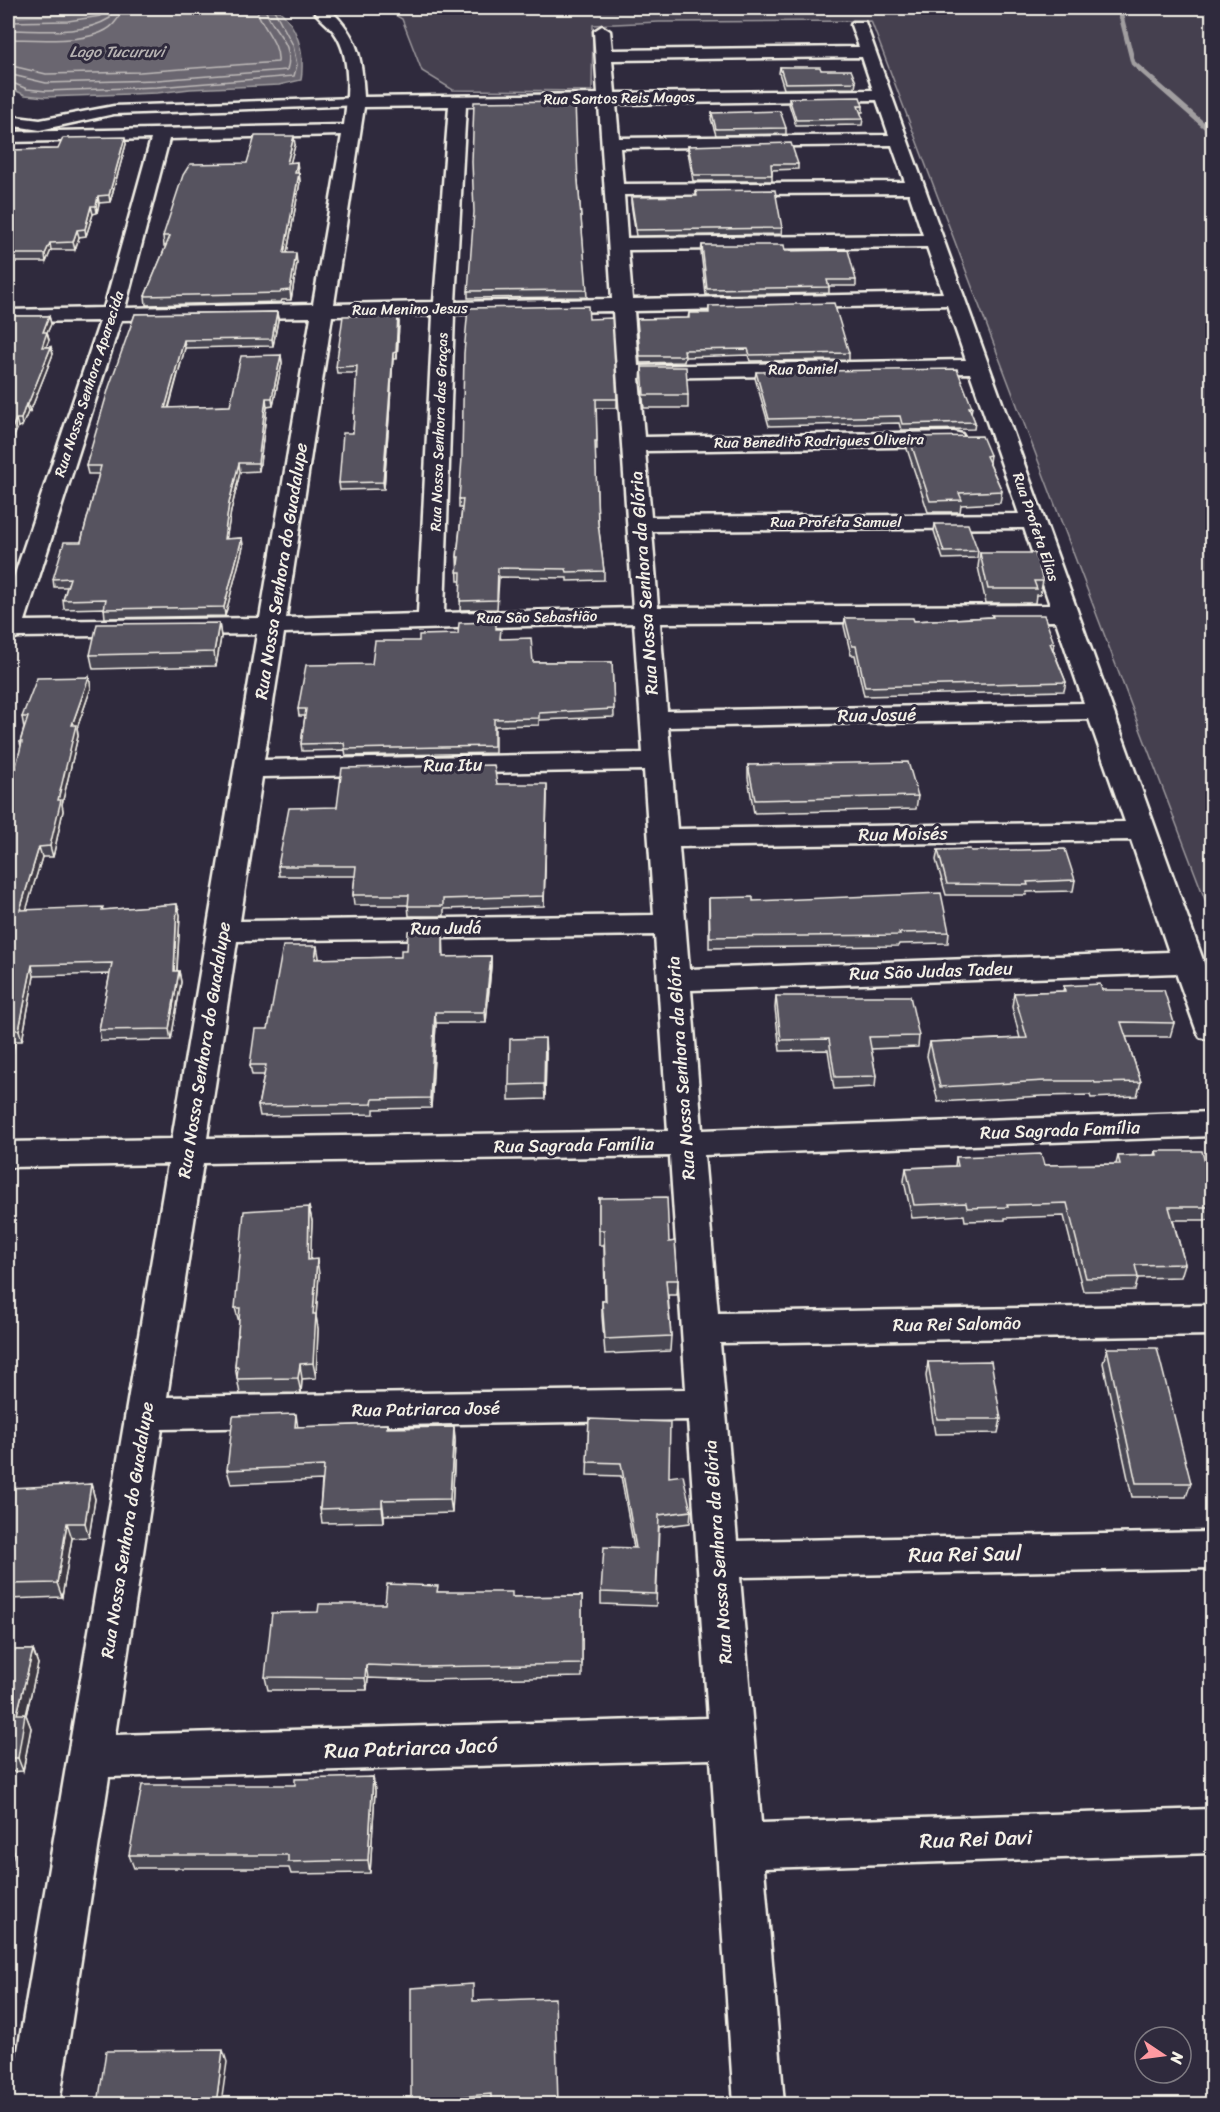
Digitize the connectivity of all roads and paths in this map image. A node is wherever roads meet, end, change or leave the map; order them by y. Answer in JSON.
{"nodes":[{"id":1,"x":319,"y":8,"type":"edge"},
{"id":2,"x":859,"y":25,"type":"dead end"},
{"id":3,"x":869,"y":52,"type":"junction"},
{"id":4,"x":883,"y":94,"type":"junction"},
{"id":5,"x":607,"y":99,"type":"junction"},
{"id":6,"x":458,"y":101,"type":"junction"},
{"id":7,"x":354,"y":116,"type":"junction"},
{"id":8,"x":8,"y":121,"type":"edge"},
{"id":9,"x":161,"y":134,"type":"junction"},
{"id":10,"x":8,"y":137,"type":"edge"},
{"id":11,"x":899,"y":140,"type":"junction"},
{"id":12,"x":610,"y":143,"type":"junction"},
{"id":13,"x":916,"y":187,"type":"junction"},
{"id":14,"x":614,"y":190,"type":"junction"},
{"id":15,"x":935,"y":241,"type":"junction"},
{"id":16,"x":618,"y":244,"type":"junction"},
{"id":17,"x":956,"y":300,"type":"junction"},
{"id":18,"x":622,"y":305,"type":"junction"},
{"id":19,"x":444,"y":309,"type":"junction"},
{"id":20,"x":322,"y":310,"type":"junction"},
{"id":21,"x":113,"y":314,"type":"junction"},
{"id":22,"x":8,"y":316,"type":"edge"},
{"id":23,"x":979,"y":366,"type":"junction"},
{"id":24,"x":628,"y":372,"type":"junction"},
{"id":25,"x":1004,"y":438,"type":"junction"},
{"id":26,"x":633,"y":444,"type":"junction"},
{"id":27,"x":1033,"y":520,"type":"junction"},
{"id":28,"x":639,"y":524,"type":"junction"},
{"id":29,"x":1066,"y":613,"type":"junction"},
{"id":30,"x":646,"y":615,"type":"junction"},
{"id":31,"x":431,"y":620,"type":"junction"},
{"id":32,"x":272,"y":626,"type":"junction"},
{"id":33,"x":8,"y":630,"type":"edge"},
{"id":34,"x":1101,"y":711,"type":"junction"},
{"id":35,"x":654,"y":719,"type":"junction"},
{"id":36,"x":657,"y":761,"type":"junction"},
{"id":37,"x":249,"y":769,"type":"junction"},
{"id":38,"x":1143,"y":831,"type":"junction"},
{"id":39,"x":663,"y":838,"type":"junction"},
{"id":40,"x":670,"y":925,"type":"junction"},
{"id":41,"x":223,"y":931,"type":"junction"},
{"id":42,"x":1189,"y":962,"type":"junction"},
{"id":43,"x":674,"y":980,"type":"junction"},
{"id":44,"x":1212,"y":1029,"type":"edge"},
{"id":45,"x":1212,"y":1124,"type":"edge"},
{"id":46,"x":687,"y":1143,"type":"junction"},
{"id":47,"x":188,"y":1150,"type":"junction"},
{"id":48,"x":8,"y":1154,"type":"edge"},
{"id":49,"x":1212,"y":1320,"type":"edge"},
{"id":50,"x":701,"y":1328,"type":"junction"},
{"id":51,"x":706,"y":1404,"type":"junction"},
{"id":52,"x":146,"y":1413,"type":"junction"},
{"id":53,"x":1212,"y":1550,"type":"edge"},
{"id":54,"x":718,"y":1559,"type":"junction"},
{"id":55,"x":732,"y":1738,"type":"junction"},
{"id":56,"x":90,"y":1757,"type":"junction"},
{"id":57,"x":1212,"y":1831,"type":"edge"},
{"id":58,"x":740,"y":1846,"type":"junction"},
{"id":59,"x":34,"y":2104,"type":"edge"},
{"id":60,"x":759,"y":2104,"type":"edge"}],
"edges":[{"from":1,"to":7,"type":"street","name":"Rua Nossa Senhora do Guadalupe"},
{"from":2,"to":3,"type":"street","name":"Rua Profeta Elias"},
{"from":3,"to":4,"type":"street","name":"Rua Profeta Elias"},
{"from":3,"to":5,"type":"street","name":"Rua Nossa Senhora da Glória"},
{"from":4,"to":5,"type":"street","name":"Rua Santos Reis Magos"},
{"from":4,"to":11,"type":"street","name":"Rua Profeta Elias"},
{"from":5,"to":6,"type":"street","name":"Rua Santos Reis Magos"},
{"from":5,"to":12,"type":"street","name":"Rua Nossa Senhora da Glória"},
{"from":6,"to":7,"type":"street","name":"Rua Santos Reis Magos"},
{"from":6,"to":19,"type":"street","name":"Rua Nossa Senhora das Graças"},
{"from":7,"to":8,"type":"street"},
{"from":7,"to":9,"type":"street","name":"Rua Santos Reis Magos"},
{"from":7,"to":20,"type":"street","name":"Rua Nossa Senhora do Guadalupe"},
{"from":9,"to":10,"type":"street","name":"Rua Santos Reis Magos"},
{"from":9,"to":21,"type":"street","name":"Rua Nossa Senhora Aparecida"},
{"from":11,"to":12,"type":"street"},
{"from":11,"to":13,"type":"street","name":"Rua Profeta Elias"},
{"from":12,"to":14,"type":"street","name":"Rua Nossa Senhora da Glória"},
{"from":13,"to":14,"type":"street"},
{"from":13,"to":15,"type":"street","name":"Rua Profeta Elias"},
{"from":14,"to":16,"type":"street","name":"Rua Nossa Senhora da Glória"},
{"from":15,"to":16,"type":"street"},
{"from":15,"to":17,"type":"street","name":"Rua Profeta Elias"},
{"from":16,"to":18,"type":"street","name":"Rua Nossa Senhora da Glória"},
{"from":17,"to":18,"type":"street","name":"Rua Menino Jesus"},
{"from":17,"to":23,"type":"street","name":"Rua Profeta Elias"},
{"from":18,"to":19,"type":"street","name":"Rua Menino Jesus"},
{"from":18,"to":24,"type":"street","name":"Rua Nossa Senhora da Glória"},
{"from":19,"to":20,"type":"street","name":"Rua Menino Jesus"},
{"from":19,"to":31,"type":"street","name":"Rua Nossa Senhora das Graças"},
{"from":20,"to":21,"type":"street","name":"Rua Menino Jesus"},
{"from":20,"to":32,"type":"street","name":"Rua Nossa Senhora do Guadalupe"},
{"from":21,"to":22,"type":"street","name":"Rua Menino Jesus"},
{"from":21,"to":33,"type":"street","name":"Rua Nossa Senhora Aparecida"},
{"from":23,"to":24,"type":"street","name":"Rua Daniel"},
{"from":23,"to":25,"type":"street","name":"Rua Profeta Elias"},
{"from":24,"to":26,"type":"street","name":"Rua Nossa Senhora da Glória"},
{"from":25,"to":26,"type":"street","name":"Rua Benedito Rodrigues Oliveira"},
{"from":25,"to":27,"type":"street","name":"Rua Profeta Elias"},
{"from":26,"to":28,"type":"street","name":"Rua Nossa Senhora da Glória"},
{"from":27,"to":28,"type":"street","name":"Rua Profeta Samuel"},
{"from":27,"to":29,"type":"street","name":"Rua Profeta Elias"},
{"from":28,"to":30,"type":"street","name":"Rua Nossa Senhora da Glória"},
{"from":29,"to":30,"type":"street","name":"Rua São Sebastião"},
{"from":29,"to":34,"type":"street","name":"Rua Profeta Elias"},
{"from":30,"to":31,"type":"street","name":"Rua São Sebastião"},
{"from":30,"to":35,"type":"street","name":"Rua Nossa Senhora da Glória"},
{"from":31,"to":32,"type":"street","name":"Rua São Sebastião"},
{"from":32,"to":33,"type":"street","name":"Rua São Sebastião"},
{"from":32,"to":37,"type":"street","name":"Rua Nossa Senhora do Guadalupe"},
{"from":34,"to":35,"type":"street","name":"Rua Josué"},
{"from":34,"to":38,"type":"street","name":"Rua Profeta Elias"},
{"from":35,"to":36,"type":"street","name":"Rua Nossa Senhora da Glória"},
{"from":36,"to":37,"type":"street","name":"Rua Itu"},
{"from":36,"to":39,"type":"street","name":"Rua Nossa Senhora da Glória"},
{"from":37,"to":41,"type":"street","name":"Rua Nossa Senhora do Guadalupe"},
{"from":38,"to":39,"type":"street","name":"Rua Moisés"},
{"from":38,"to":42,"type":"street","name":"Rua Profeta Elias"},
{"from":39,"to":40,"type":"street","name":"Rua Nossa Senhora da Glória"},
{"from":40,"to":41,"type":"street","name":"Rua Judá"},
{"from":40,"to":43,"type":"street","name":"Rua Nossa Senhora da Glória"},
{"from":41,"to":47,"type":"street","name":"Rua Nossa Senhora do Guadalupe"},
{"from":42,"to":43,"type":"street","name":"Rua São Judas Tadeu"},
{"from":42,"to":44,"type":"street","name":"Rua Profeta Elias"},
{"from":43,"to":46,"type":"street","name":"Rua Nossa Senhora da Glória"},
{"from":45,"to":46,"type":"street","name":"Rua Sagrada Família"},
{"from":46,"to":47,"type":"street","name":"Rua Sagrada Família"},
{"from":46,"to":50,"type":"street","name":"Rua Nossa Senhora da Glória"},
{"from":47,"to":48,"type":"street","name":"Rua Sagrada Família"},
{"from":47,"to":52,"type":"street","name":"Rua Nossa Senhora do Guadalupe"},
{"from":49,"to":50,"type":"street","name":"Rua Rei Salomão"},
{"from":50,"to":51,"type":"street","name":"Rua Nossa Senhora da Glória"},
{"from":51,"to":52,"type":"street","name":"Rua Patriarca José"},
{"from":51,"to":54,"type":"street","name":"Rua Nossa Senhora da Glória"},
{"from":52,"to":56,"type":"street","name":"Rua Nossa Senhora do Guadalupe"},
{"from":53,"to":54,"type":"street","name":"Rua Rei Saul"},
{"from":54,"to":55,"type":"street","name":"Rua Nossa Senhora da Glória"},
{"from":55,"to":56,"type":"street","name":"Rua Patriarca Jacó"},
{"from":55,"to":58,"type":"street","name":"Rua Nossa Senhora da Glória"},
{"from":56,"to":59,"type":"street","name":"Rua Nossa Senhora do Guadalupe"},
{"from":57,"to":58,"type":"street","name":"Rua Rei Davi"},
{"from":58,"to":60,"type":"street","name":"Rua Nossa Senhora da Glória"}]}
